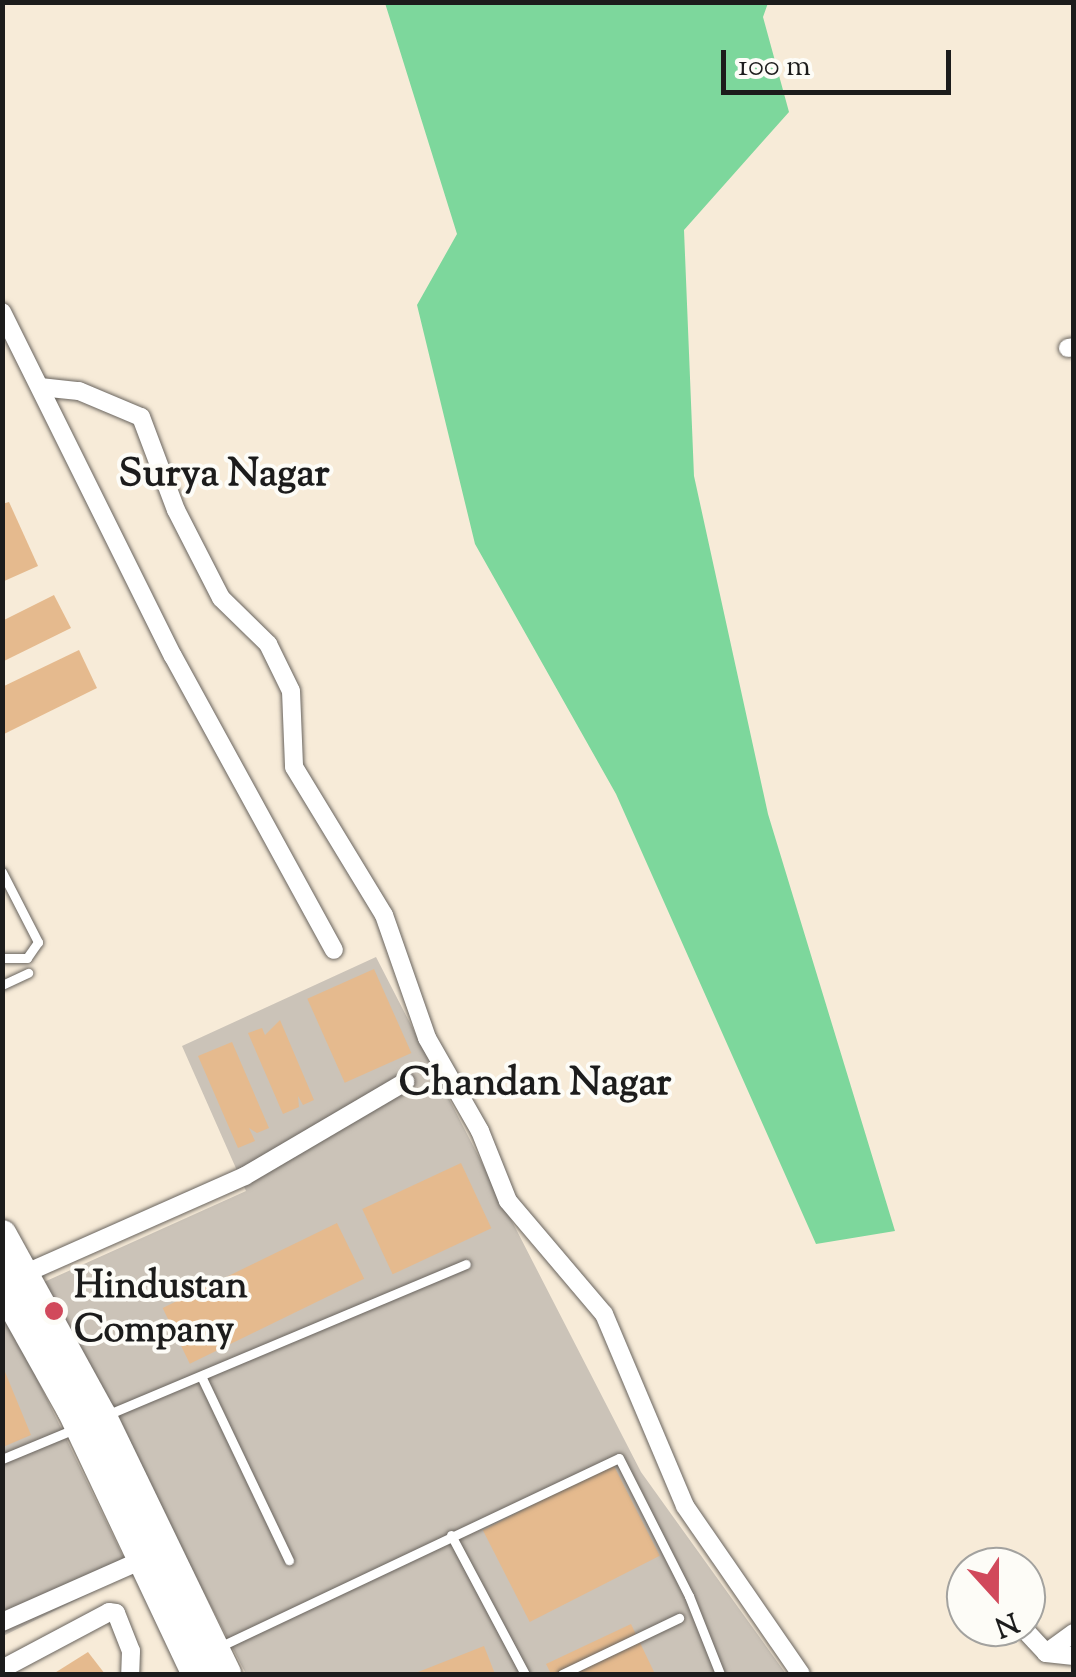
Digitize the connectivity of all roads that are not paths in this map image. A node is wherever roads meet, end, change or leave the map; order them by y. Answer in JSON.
{"nodes":[{"id":1,"x":2,"y":312,"type":"edge"},
{"id":2,"x":40,"y":387,"type":"junction"},
{"id":3,"x":2,"y":872,"type":"edge"},
{"id":4,"x":334,"y":950,"type":"dead end"},
{"id":5,"x":3,"y":957,"type":"edge"},
{"id":6,"x":28,"y":973,"type":"dead end"},
{"id":7,"x":2,"y":985,"type":"edge"},
{"id":8,"x":405,"y":1082,"type":"dead end"},
{"id":9,"x":2,"y":1235,"type":"edge"},
{"id":10,"x":466,"y":1264,"type":"dead end"},
{"id":11,"x":9,"y":1281,"type":"edge"},
{"id":12,"x":202,"y":1378,"type":"junction"},
{"id":13,"x":90,"y":1422,"type":"junction"},
{"id":14,"x":2,"y":1459,"type":"edge"},
{"id":15,"x":451,"y":1535,"type":"junction"},
{"id":16,"x":144,"y":1560,"type":"junction"},
{"id":17,"x":289,"y":1560,"type":"dead end"},
{"id":18,"x":679,"y":1618,"type":"dead end"},
{"id":19,"x":2,"y":1622,"type":"edge"},
{"id":20,"x":1074,"y":1633,"type":"edge"},
{"id":21,"x":1040,"y":1647,"type":"edge"},
{"id":22,"x":1046,"y":1653,"type":"junction"},
{"id":23,"x":1074,"y":1656,"type":"edge"},
{"id":24,"x":212,"y":1666,"type":"edge"},
{"id":25,"x":2,"y":1669,"type":"edge"},
{"id":26,"x":130,"y":1674,"type":"edge"},
{"id":27,"x":525,"y":1674,"type":"edge"},
{"id":28,"x":562,"y":1674,"type":"edge"},
{"id":29,"x":720,"y":1674,"type":"edge"},
{"id":30,"x":801,"y":1674,"type":"edge"}],
"edges":[{"from":1,"to":2,"type":"street"},
{"from":2,"to":4,"type":"street"},
{"from":2,"to":30,"type":"street"},
{"from":3,"to":5,"type":"lane"},
{"from":6,"to":7,"type":"lane"},
{"from":8,"to":11,"type":"street"},
{"from":9,"to":11,"type":"main road"},
{"from":10,"to":12,"type":"lane"},
{"from":11,"to":13,"type":"main road"},
{"from":12,"to":13,"type":"lane"},
{"from":12,"to":17,"type":"lane"},
{"from":13,"to":14,"type":"lane"},
{"from":13,"to":16,"type":"main road"},
{"from":13,"to":24,"type":"main road"},
{"from":15,"to":24,"type":"lane"},
{"from":15,"to":27,"type":"lane"},
{"from":15,"to":29,"type":"lane"},
{"from":16,"to":19,"type":"street"},
{"from":16,"to":24,"type":"main road"},
{"from":18,"to":28,"type":"lane"},
{"from":20,"to":22,"type":"street"},
{"from":21,"to":22,"type":"street"},
{"from":22,"to":23,"type":"street"},
{"from":25,"to":26,"type":"street"}]}
